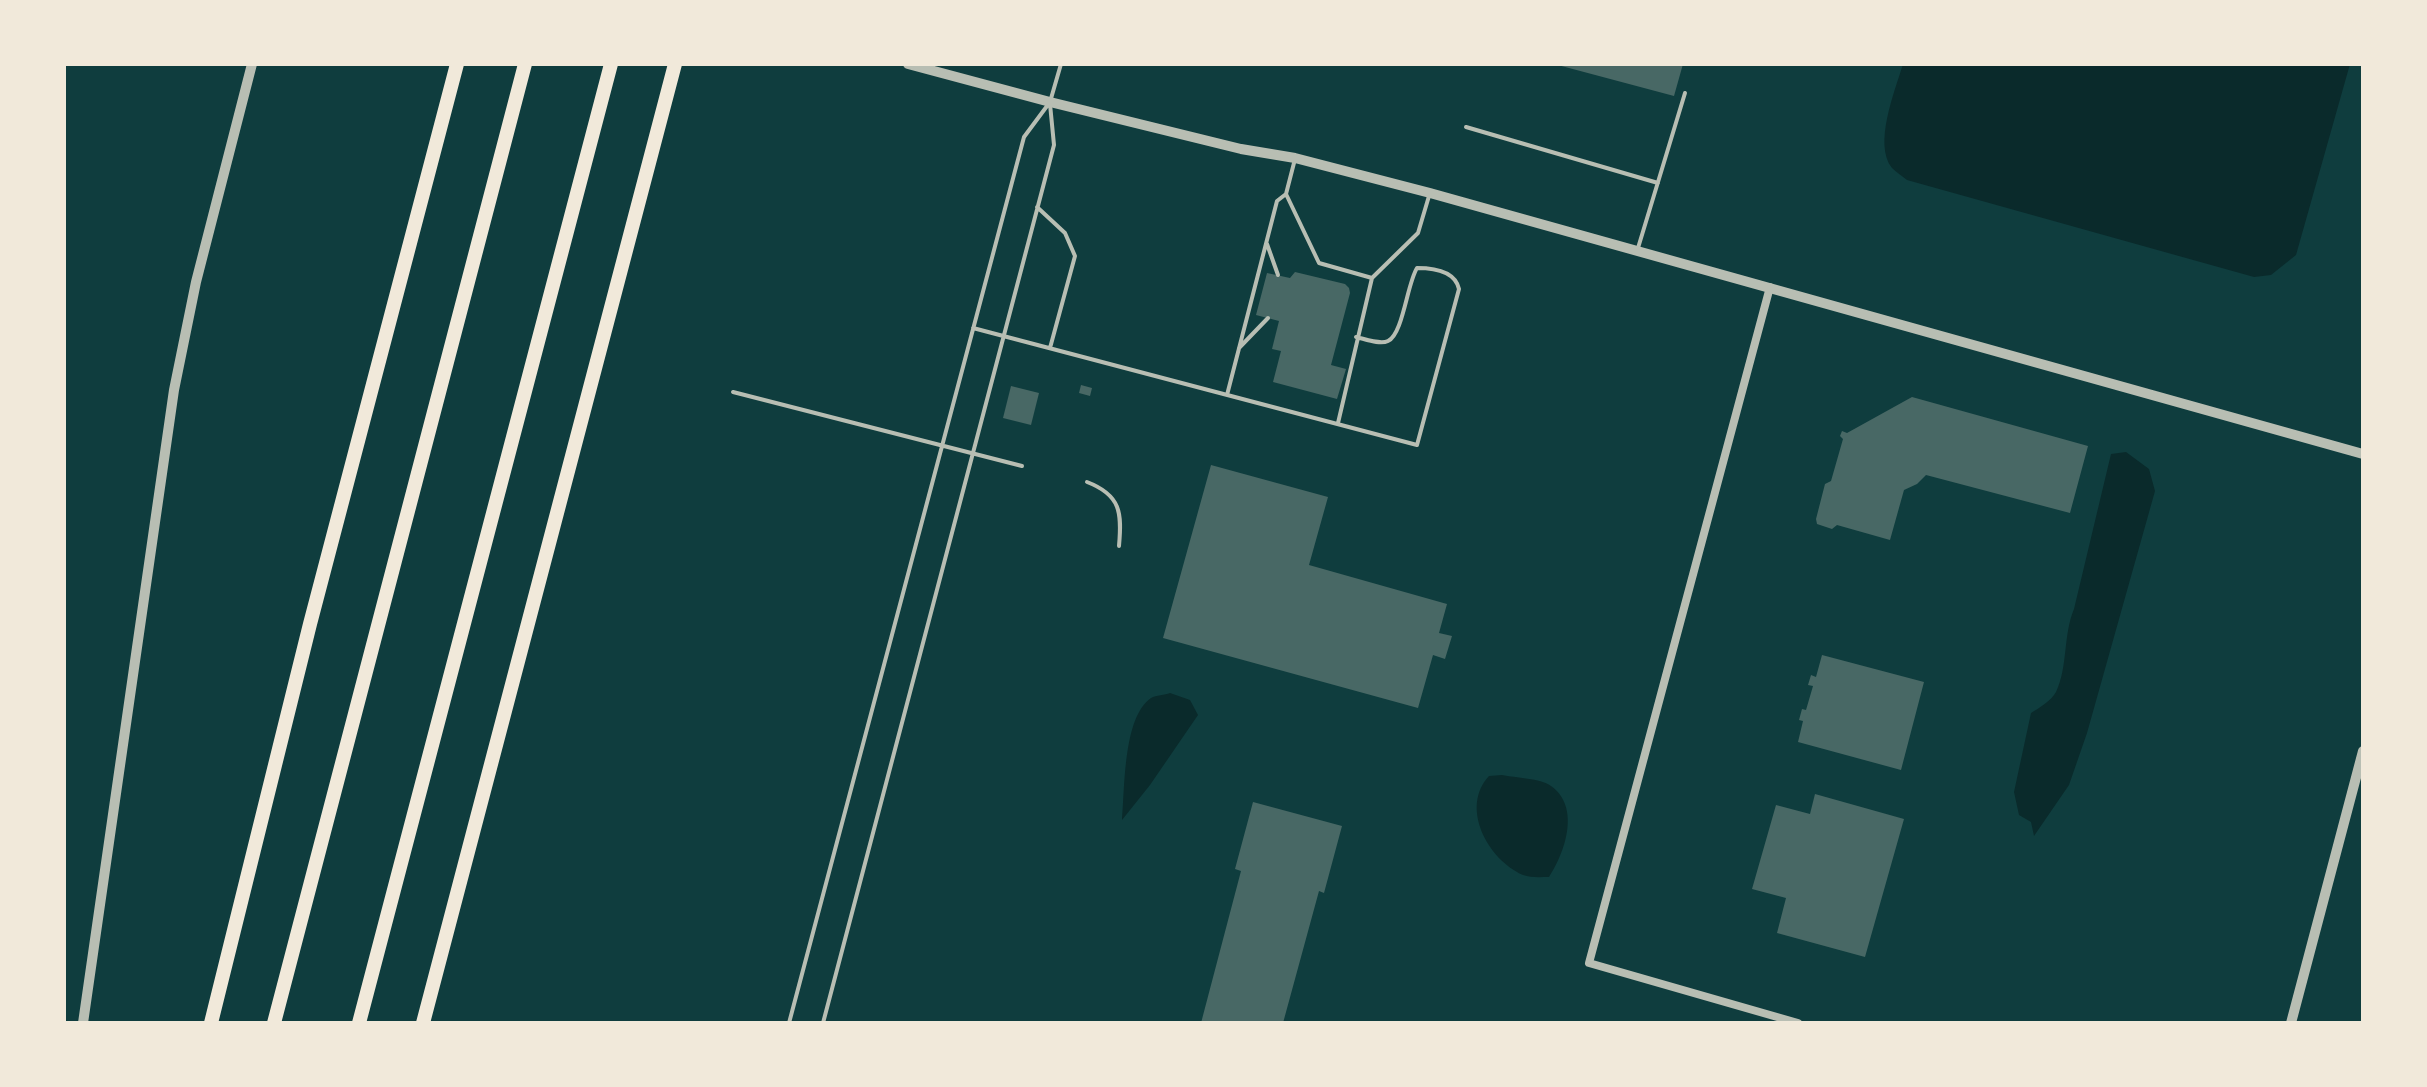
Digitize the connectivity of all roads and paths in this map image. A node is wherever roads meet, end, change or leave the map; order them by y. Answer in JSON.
{"nodes":[{"id":1,"x":252,"y":64,"type":"edge"},
{"id":2,"x":457,"y":64,"type":"edge"},
{"id":3,"x":525,"y":64,"type":"edge"},
{"id":4,"x":611,"y":64,"type":"edge"},
{"id":5,"x":675,"y":64,"type":"edge"},
{"id":6,"x":908,"y":64,"type":"edge"},
{"id":7,"x":1061,"y":64,"type":"edge"},
{"id":8,"x":1685,"y":93,"type":"dead end"},
{"id":9,"x":1050,"y":102,"type":"junction"},
{"id":10,"x":1466,"y":127,"type":"dead end"},
{"id":11,"x":1295,"y":158,"type":"junction"},
{"id":12,"x":1658,"y":183,"type":"junction"},
{"id":13,"x":1430,"y":193,"type":"junction"},
{"id":14,"x":1286,"y":194,"type":"junction"},
{"id":15,"x":1037,"y":207,"type":"junction"},
{"id":16,"x":1267,"y":242,"type":"junction"},
{"id":17,"x":1637,"y":250,"type":"junction"},
{"id":18,"x":1278,"y":275,"type":"dead end"},
{"id":19,"x":1372,"y":278,"type":"junction"},
{"id":20,"x":1770,"y":287,"type":"junction"},
{"id":21,"x":1268,"y":318,"type":"dead end"},
{"id":22,"x":973,"y":328,"type":"junction"},
{"id":23,"x":1004,"y":337,"type":"junction"},
{"id":24,"x":1356,"y":337,"type":"junction"},
{"id":25,"x":1050,"y":348,"type":"junction"},
{"id":26,"x":1238,"y":350,"type":"junction"},
{"id":27,"x":733,"y":392,"type":"dead end"},
{"id":28,"x":1227,"y":395,"type":"junction"},
{"id":29,"x":1338,"y":424,"type":"junction"},
{"id":30,"x":942,"y":446,"type":"junction"},
{"id":31,"x":972,"y":454,"type":"junction"},
{"id":32,"x":2363,"y":454,"type":"edge"},
{"id":33,"x":1022,"y":466,"type":"dead end"},
{"id":34,"x":1087,"y":482,"type":"dead end"},
{"id":35,"x":1119,"y":546,"type":"dead end"},
{"id":36,"x":2363,"y":751,"type":"edge"},
{"id":37,"x":83,"y":1023,"type":"edge"},
{"id":38,"x":211,"y":1023,"type":"edge"},
{"id":39,"x":274,"y":1023,"type":"edge"},
{"id":40,"x":359,"y":1023,"type":"edge"},
{"id":41,"x":423,"y":1023,"type":"edge"},
{"id":42,"x":789,"y":1023,"type":"edge"},
{"id":43,"x":823,"y":1023,"type":"edge"},
{"id":44,"x":1798,"y":1023,"type":"edge"},
{"id":45,"x":2291,"y":1023,"type":"edge"}],
"edges":[{"from":1,"to":37,"type":"street"},
{"from":2,"to":38,"type":"highway"},
{"from":3,"to":39,"type":"highway"},
{"from":4,"to":40,"type":"highway"},
{"from":5,"to":41,"type":"highway"},
{"from":6,"to":9,"type":"street"},
{"from":7,"to":9,"type":"lane"},
{"from":8,"to":12,"type":"lane"},
{"from":9,"to":11,"type":"street"},
{"from":9,"to":15,"type":"lane"},
{"from":9,"to":22,"type":"lane"},
{"from":10,"to":12,"type":"lane"},
{"from":11,"to":13,"type":"street"},
{"from":11,"to":14,"type":"lane"},
{"from":12,"to":17,"type":"lane"},
{"from":13,"to":17,"type":"street"},
{"from":13,"to":19,"type":"lane"},
{"from":14,"to":16,"type":"lane"},
{"from":14,"to":19,"type":"lane"},
{"from":15,"to":23,"type":"lane"},
{"from":15,"to":25,"type":"lane"},
{"from":16,"to":18,"type":"lane"},
{"from":16,"to":26,"type":"lane"},
{"from":17,"to":20,"type":"street"},
{"from":19,"to":24,"type":"lane"},
{"from":20,"to":32,"type":"street"},
{"from":20,"to":44,"type":"street"},
{"from":21,"to":26,"type":"lane"},
{"from":22,"to":23,"type":"lane"},
{"from":22,"to":30,"type":"lane"},
{"from":23,"to":25,"type":"lane"},
{"from":23,"to":31,"type":"lane"},
{"from":24,"to":29,"type":"lane"},
{"from":24,"to":29,"type":"lane"},
{"from":25,"to":28,"type":"lane"},
{"from":26,"to":28,"type":"lane"},
{"from":27,"to":30,"type":"lane"},
{"from":28,"to":29,"type":"lane"},
{"from":30,"to":31,"type":"lane"},
{"from":30,"to":42,"type":"lane"},
{"from":31,"to":33,"type":"lane"},
{"from":31,"to":43,"type":"lane"},
{"from":34,"to":35,"type":"lane"},
{"from":36,"to":45,"type":"street"}]}
